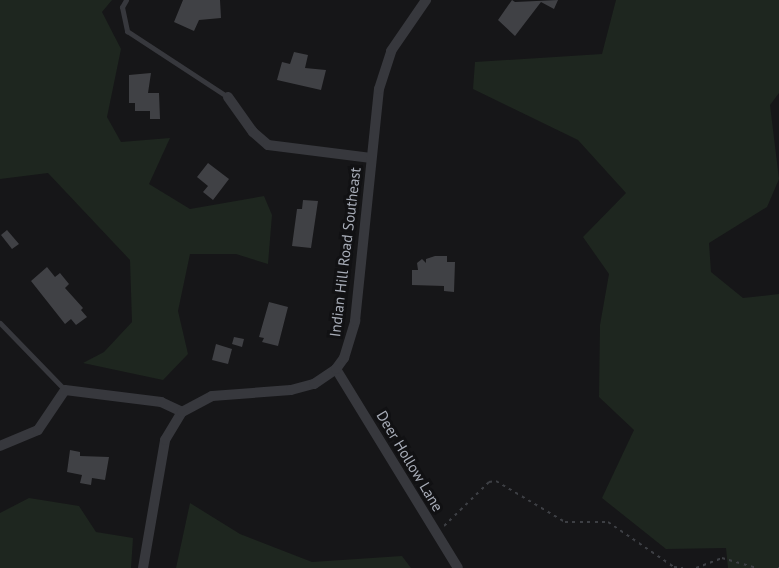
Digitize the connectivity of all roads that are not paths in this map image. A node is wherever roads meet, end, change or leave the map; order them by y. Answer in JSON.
{"nodes":[{"id":1,"x":126,"y":0,"type":"edge"},
{"id":2,"x":426,"y":0,"type":"edge"},
{"id":3,"x":228,"y":97,"type":"joint"},
{"id":4,"x":371,"y":158,"type":"junction"},
{"id":5,"x":0,"y":323,"type":"edge"},
{"id":6,"x":336,"y":369,"type":"junction"},
{"id":7,"x":65,"y":390,"type":"junction"},
{"id":8,"x":182,"y":412,"type":"junction"},
{"id":9,"x":0,"y":446,"type":"edge"},
{"id":10,"x":143,"y":568,"type":"edge"},
{"id":11,"x":458,"y":568,"type":"edge"}],
"edges":[{"from":1,"to":3,"type":"lane"},
{"from":2,"to":4,"type":"street","name":"Indian Hill Road Southeast"},
{"from":3,"to":4,"type":"street"},
{"from":4,"to":6,"type":"street","name":"Indian Hill Road Southeast"},
{"from":5,"to":7,"type":"lane"},
{"from":6,"to":8,"type":"street","name":"Indian Hill Road Southeast"},
{"from":6,"to":11,"type":"street","name":"Deer Hollow Lane"},
{"from":7,"to":8,"type":"street"},
{"from":7,"to":9,"type":"street"},
{"from":8,"to":10,"type":"street"}]}
